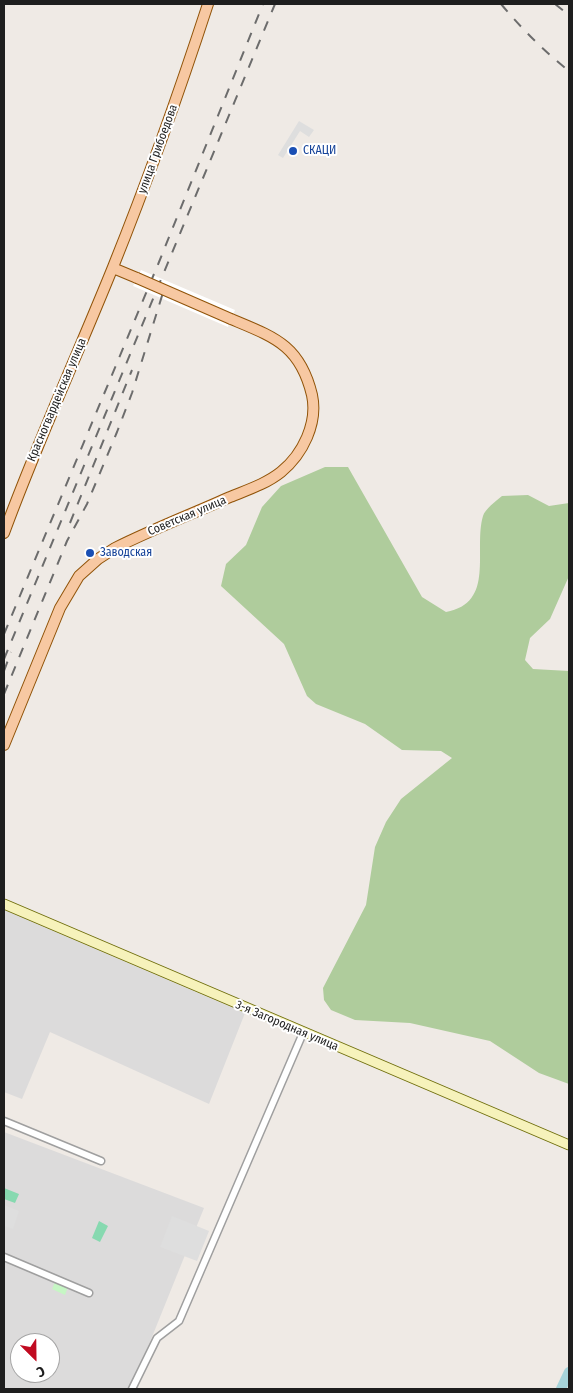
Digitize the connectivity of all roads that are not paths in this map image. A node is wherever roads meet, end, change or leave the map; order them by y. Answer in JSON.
{"nodes":[{"id":1,"x":208,"y":4,"type":"edge"},
{"id":2,"x":113,"y":268,"type":"junction"},
{"id":3,"x":4,"y":533,"type":"edge"},
{"id":4,"x":4,"y":745,"type":"edge"},
{"id":5,"x":4,"y":904,"type":"edge"},
{"id":6,"x":303,"y":1033,"type":"junction"},
{"id":7,"x":4,"y":1121,"type":"edge"},
{"id":8,"x":569,"y":1145,"type":"edge"},
{"id":9,"x":101,"y":1161,"type":"dead end"},
{"id":10,"x":4,"y":1257,"type":"edge"},
{"id":11,"x":89,"y":1293,"type":"dead end"},
{"id":12,"x":132,"y":1389,"type":"edge"}],
"edges":[{"from":1,"to":2,"type":"main road","name":"улица Грибоедова"},
{"from":2,"to":3,"type":"main road","name":"Красногвардейская улица"},
{"from":2,"to":4,"type":"main road","name":"Советская улица","bridge":true},
{"from":5,"to":6,"type":"main road","name":"3-я Загородная улица"},
{"from":6,"to":8,"type":"main road","name":"3-я Загородная улица"},
{"from":6,"to":12,"type":"street"},
{"from":7,"to":9,"type":"street"},
{"from":10,"to":11,"type":"street"}]}
